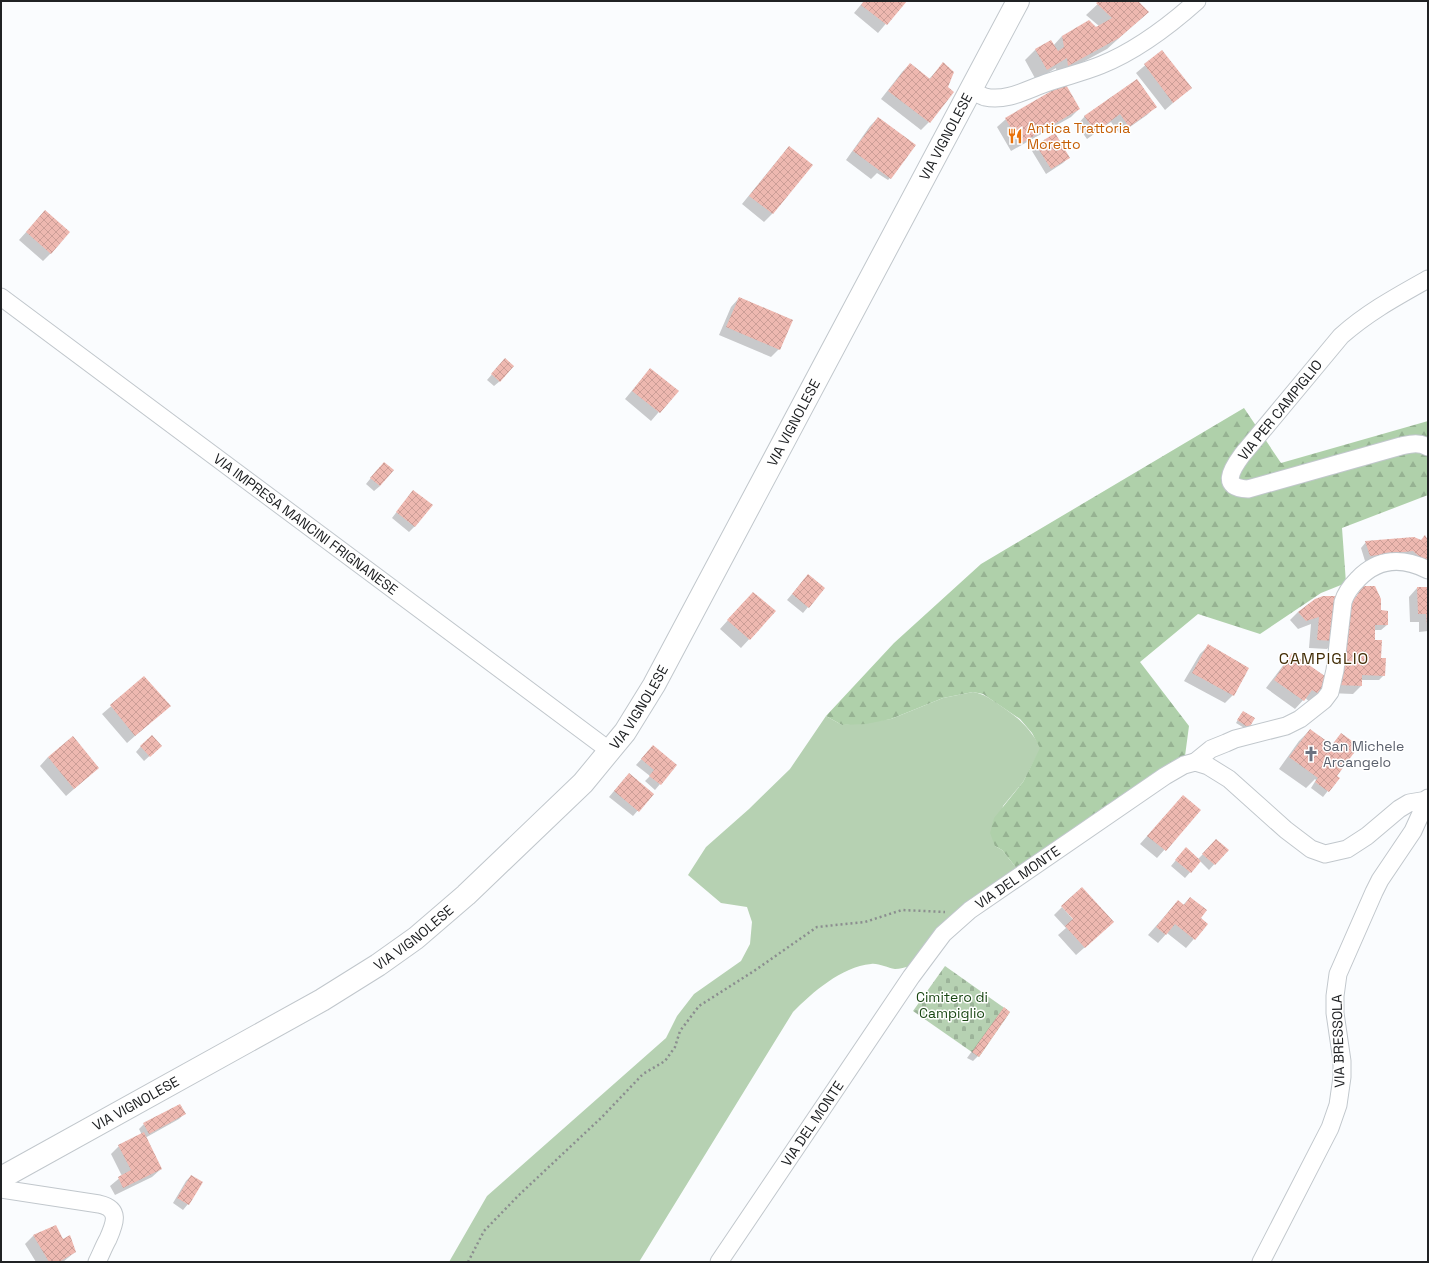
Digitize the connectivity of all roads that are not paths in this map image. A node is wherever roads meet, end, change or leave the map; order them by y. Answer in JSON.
{"nodes":[{"id":1,"x":1018,"y":1,"type":"edge"},
{"id":2,"x":1197,"y":1,"type":"edge"},
{"id":3,"x":971,"y":90,"type":"junction"},
{"id":4,"x":1428,"y":279,"type":"edge"},
{"id":5,"x":1,"y":297,"type":"edge"},
{"id":6,"x":1428,"y":447,"type":"edge"},
{"id":7,"x":1428,"y":570,"type":"edge"},
{"id":8,"x":610,"y":751,"type":"junction"},
{"id":9,"x":1195,"y":762,"type":"junction"},
{"id":10,"x":1428,"y":799,"type":"edge"},
{"id":11,"x":1,"y":1178,"type":"edge"},
{"id":12,"x":1,"y":1189,"type":"edge"},
{"id":13,"x":97,"y":1262,"type":"edge"},
{"id":14,"x":718,"y":1262,"type":"edge"},
{"id":15,"x":1261,"y":1262,"type":"edge"}],
"edges":[{"from":1,"to":3,"type":"main road","name":"VIA VIGNOLESE"},
{"from":2,"to":3,"type":"street"},
{"from":3,"to":8,"type":"main road","name":"VIA VIGNOLESE"},
{"from":4,"to":6,"type":"street","name":"VIA PER CAMPIGLIO"},
{"from":5,"to":8,"type":"street","name":"VIA IMPRESA MANCINI FRIGNANESE"},
{"from":7,"to":9,"type":"street","name":"VIA DEL MONTE"},
{"from":8,"to":11,"type":"main road","name":"VIA VIGNOLESE"},
{"from":9,"to":10,"type":"street"},
{"from":9,"to":14,"type":"street","name":"VIA DEL MONTE"},
{"from":10,"to":15,"type":"street","name":"VIA BRESSOLA"},
{"from":12,"to":13,"type":"street"}]}
